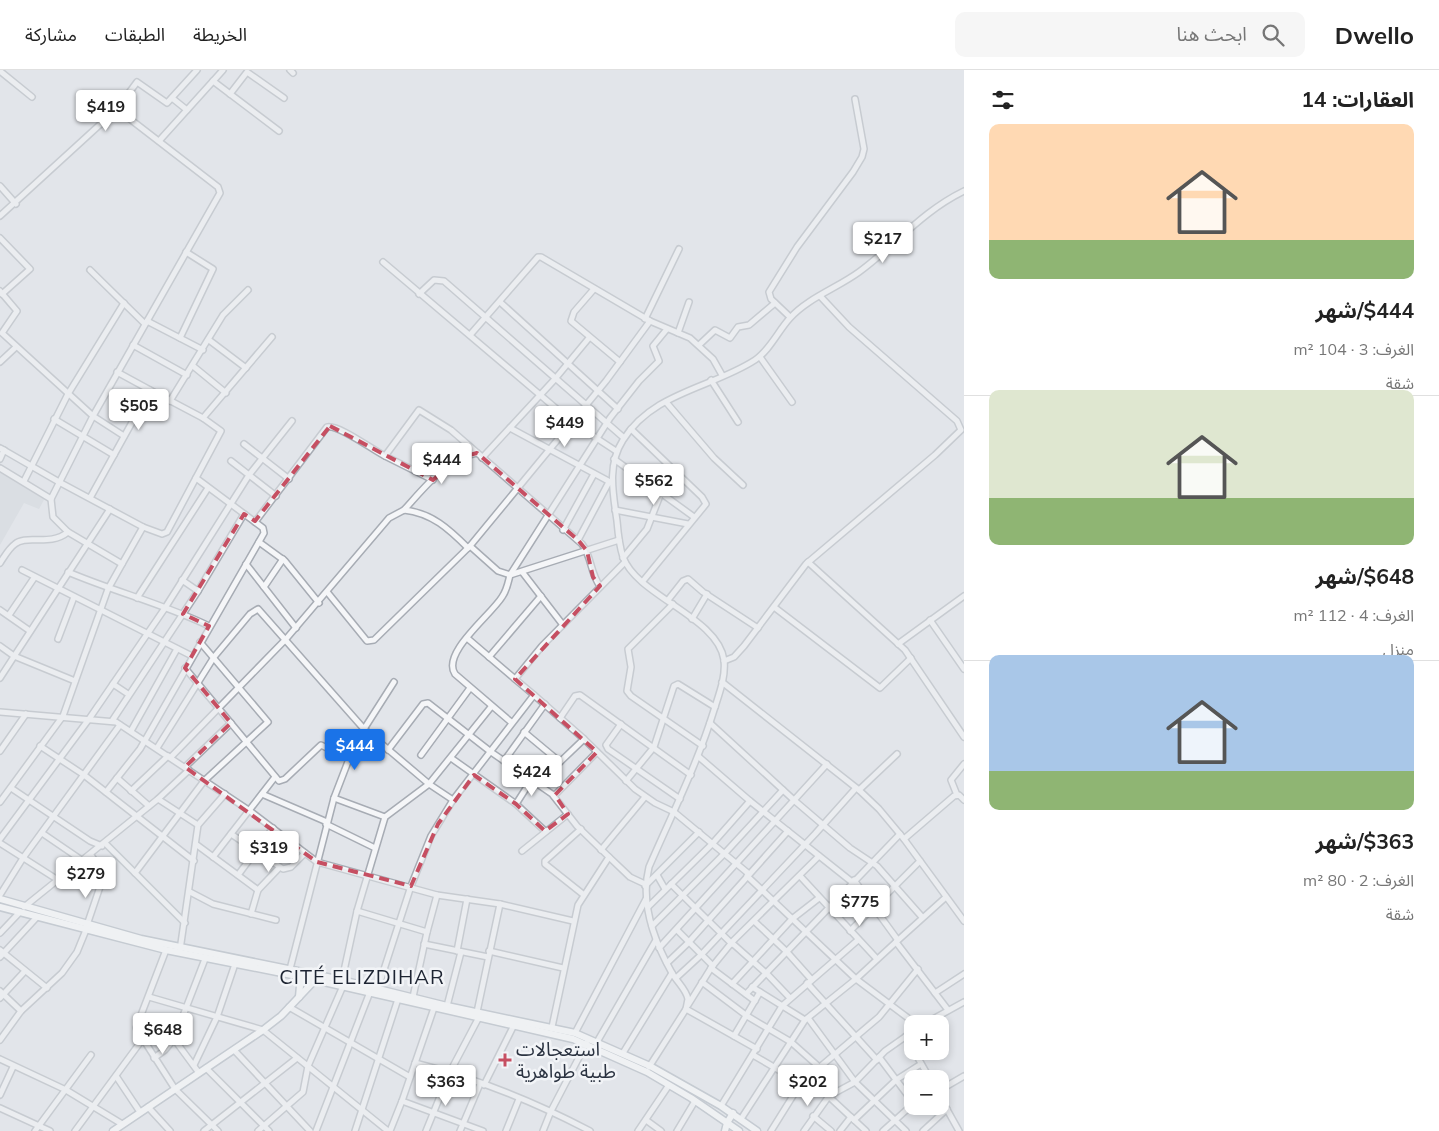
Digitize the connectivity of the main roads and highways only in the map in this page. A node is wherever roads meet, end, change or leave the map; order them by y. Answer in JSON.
{"nodes":[{"id":1,"x":0,"y":899,"type":"edge"},
{"id":2,"x":0,"y":907,"type":"edge"},
{"id":3,"x":22,"y":909,"type":"junction"},
{"id":4,"x":87,"y":928,"type":"junction"},
{"id":5,"x":180,"y":950,"type":"junction"},
{"id":6,"x":301,"y":974,"type":"junction"},
{"id":7,"x":317,"y":977,"type":"junction"},
{"id":8,"x":342,"y":983,"type":"junction"},
{"id":9,"x":298,"y":997,"type":"junction"},
{"id":10,"x":435,"y":1006,"type":"junction"},
{"id":11,"x":477,"y":1015,"type":"junction"},
{"id":12,"x":588,"y":1041,"type":"junction"},
{"id":13,"x":648,"y":1069,"type":"junction"},
{"id":14,"x":733,"y":1114,"type":"junction"},
{"id":15,"x":741,"y":1119,"type":"junction"},
{"id":16,"x":727,"y":1123,"type":"junction"},
{"id":17,"x":732,"y":1130,"type":"edge"},
{"id":18,"x":112,"y":1131,"type":"edge"},
{"id":19,"x":757,"y":1131,"type":"edge"}],
"edges":[{"from":1,"to":3,"type":"main road"},
{"from":2,"to":3,"type":"main road"},
{"from":3,"to":4,"type":"main road"},
{"from":3,"to":4,"type":"main road"},
{"from":4,"to":5,"type":"main road"},
{"from":4,"to":5,"type":"main road"},
{"from":5,"to":6,"type":"main road"},
{"from":5,"to":6,"type":"main road"},
{"from":6,"to":7,"type":"main road"},
{"from":6,"to":9,"type":"main road"},
{"from":7,"to":8,"type":"main road"},
{"from":7,"to":9,"type":"main road"},
{"from":8,"to":10,"type":"main road"},
{"from":8,"to":10,"type":"main road"},
{"from":9,"to":18,"type":"main road"},
{"from":10,"to":11,"type":"main road"},
{"from":10,"to":11,"type":"main road"},
{"from":11,"to":12,"type":"main road"},
{"from":11,"to":12,"type":"main road"},
{"from":12,"to":13,"type":"main road"},
{"from":12,"to":13,"type":"main road"},
{"from":13,"to":14,"type":"main road"},
{"from":13,"to":16,"type":"main road"},
{"from":14,"to":15,"type":"main road"},
{"from":14,"to":16,"type":"main road"},
{"from":15,"to":17,"type":"main road"},
{"from":15,"to":19,"type":"main road"},
{"from":16,"to":17,"type":"main road"}]}
